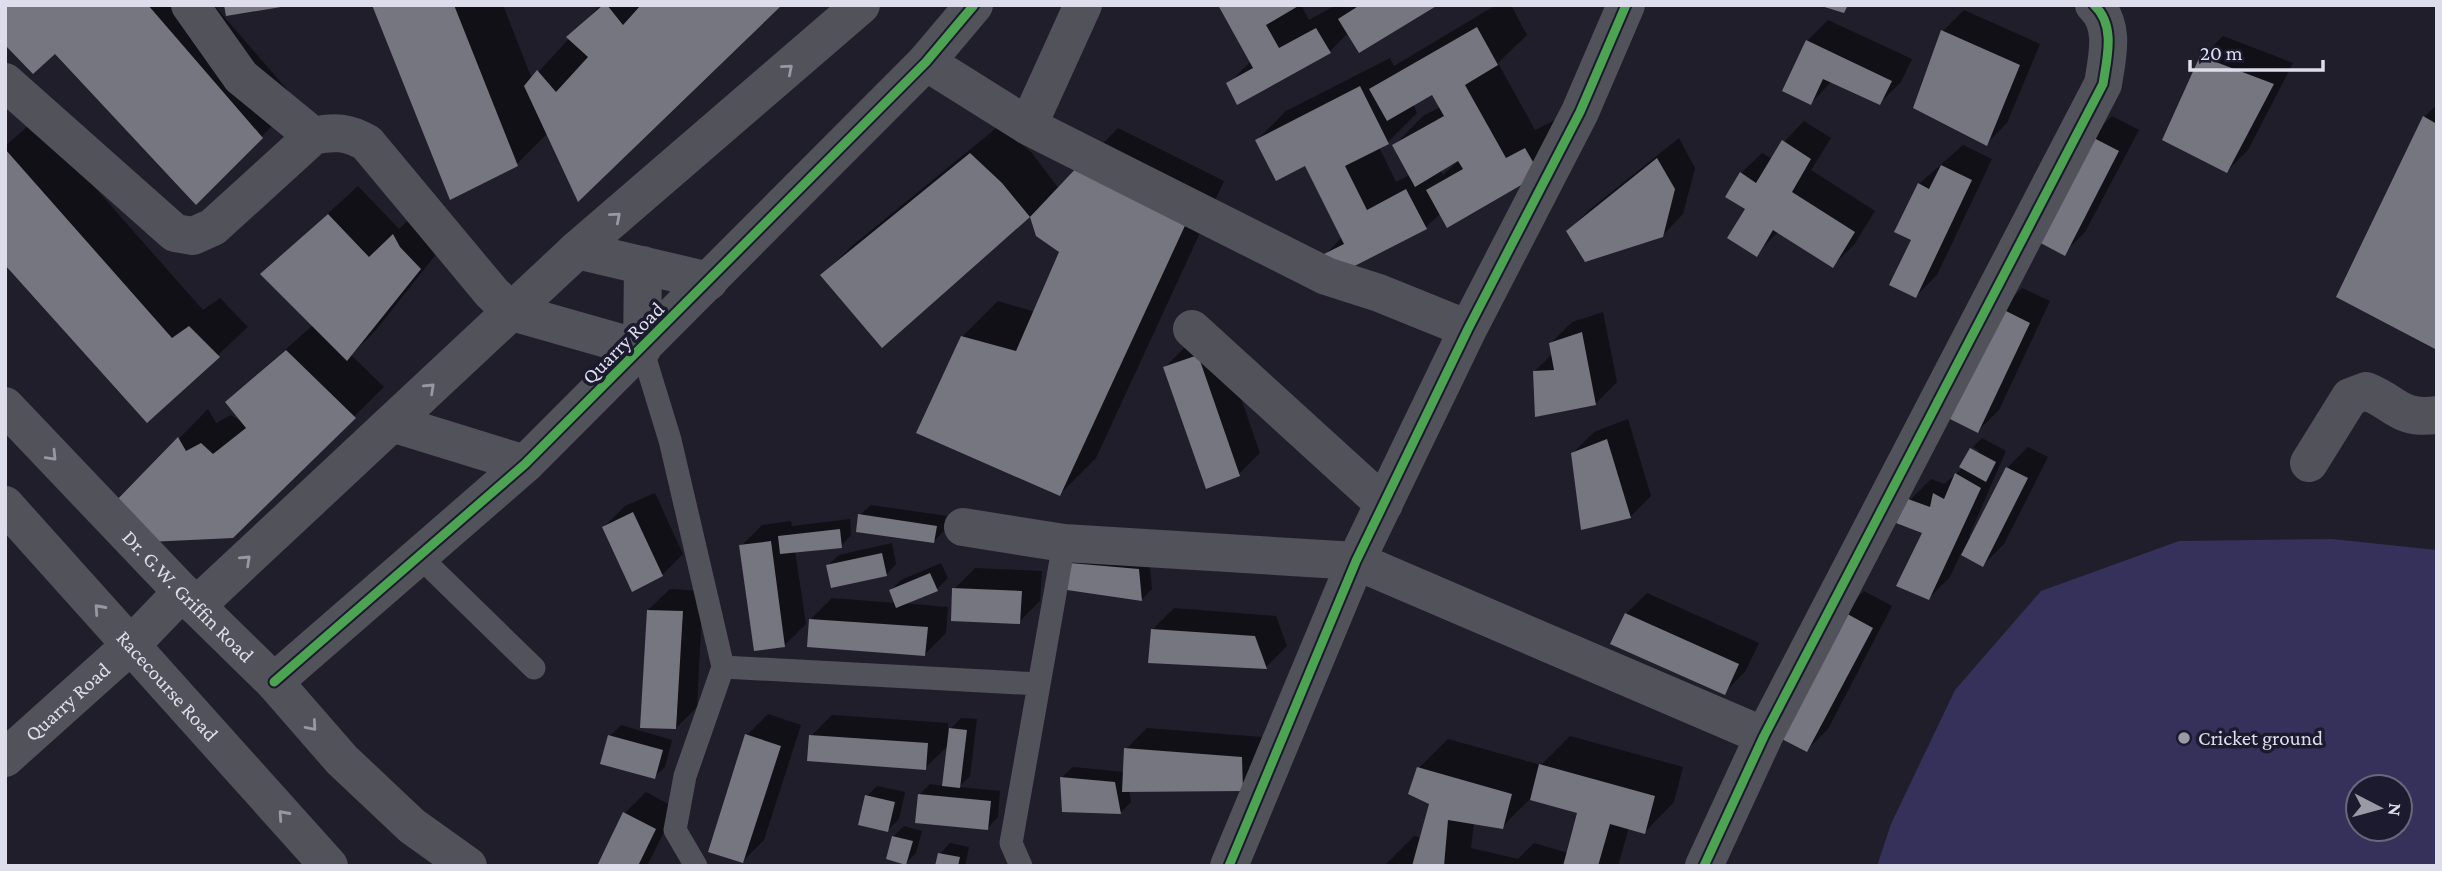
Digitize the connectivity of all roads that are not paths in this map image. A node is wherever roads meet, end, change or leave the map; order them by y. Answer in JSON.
{"nodes":[{"id":1,"x":190,"y":5,"type":"edge"},
{"id":2,"x":861,"y":5,"type":"edge"},
{"id":3,"x":974,"y":5,"type":"edge"},
{"id":4,"x":1083,"y":5,"type":"edge"},
{"id":5,"x":1626,"y":5,"type":"edge"},
{"id":6,"x":2094,"y":5,"type":"edge"},
{"id":7,"x":926,"y":62,"type":"junction"},
{"id":8,"x":5,"y":82,"type":"edge"},
{"id":9,"x":1028,"y":126,"type":"junction"},
{"id":10,"x":313,"y":136,"type":"junction"},
{"id":11,"x":578,"y":250,"type":"junction"},
{"id":12,"x":643,"y":265,"type":"junction"},
{"id":13,"x":709,"y":281,"type":"junction"},
{"id":14,"x":512,"y":312,"type":"junction"},
{"id":15,"x":1192,"y":329,"type":"dead end"},
{"id":16,"x":1468,"y":329,"type":"junction"},
{"id":17,"x":642,"y":349,"type":"junction"},
{"id":18,"x":5,"y":406,"type":"edge"},
{"id":19,"x":2437,"y":415,"type":"edge"},
{"id":20,"x":392,"y":423,"type":"junction"},
{"id":21,"x":2309,"y":463,"type":"dead end"},
{"id":22,"x":526,"y":464,"type":"junction"},
{"id":23,"x":1384,"y":504,"type":"junction"},
{"id":24,"x":5,"y":505,"type":"edge"},
{"id":25,"x":963,"y":527,"type":"dead end"},
{"id":26,"x":1064,"y":543,"type":"junction"},
{"id":27,"x":419,"y":556,"type":"junction"},
{"id":28,"x":1356,"y":561,"type":"junction"},
{"id":29,"x":189,"y":599,"type":"junction"},
{"id":30,"x":131,"y":645,"type":"junction"},
{"id":31,"x":723,"y":667,"type":"junction"},
{"id":32,"x":534,"y":668,"type":"dead end"},
{"id":33,"x":274,"y":682,"type":"junction"},
{"id":34,"x":1039,"y":684,"type":"junction"},
{"id":35,"x":1764,"y":736,"type":"junction"},
{"id":36,"x":5,"y":758,"type":"edge"},
{"id":37,"x":329,"y":866,"type":"edge"},
{"id":38,"x":468,"y":866,"type":"edge"},
{"id":39,"x":696,"y":866,"type":"edge"},
{"id":40,"x":1021,"y":866,"type":"edge"},
{"id":41,"x":1229,"y":866,"type":"edge"},
{"id":42,"x":1704,"y":866,"type":"edge"}],
"edges":[{"from":1,"to":10,"type":"street"},
{"from":11,"to":2,"type":"street","one_way":true},
{"from":3,"to":7,"type":"street","name":"Quarry Road"},
{"from":4,"to":9,"type":"street"},
{"from":5,"to":16,"type":"street"},
{"from":6,"to":35,"type":"street"},
{"from":7,"to":9,"type":"street"},
{"from":7,"to":13,"type":"street","name":"Quarry Road"},
{"from":8,"to":10,"type":"street"},
{"from":9,"to":16,"type":"street"},
{"from":10,"to":14,"type":"street"},
{"from":11,"to":12,"type":"street"},
{"from":11,"to":14,"type":"street"},
{"from":12,"to":13,"type":"street"},
{"from":12,"to":17,"type":"street"},
{"from":13,"to":17,"type":"street","name":"Quarry Road"},
{"from":14,"to":17,"type":"street"},
{"from":20,"to":14,"type":"street","one_way":true},
{"from":15,"to":23,"type":"street"},
{"from":16,"to":23,"type":"street"},
{"from":17,"to":22,"type":"street","name":"Quarry Road"},
{"from":17,"to":31,"type":"lane"},
{"from":18,"to":29,"type":"street","name":"Dr. G.W. Griffin Road","one_way":true},
{"from":19,"to":21,"type":"street"},
{"from":20,"to":22,"type":"street"},
{"from":29,"to":20,"type":"street","one_way":true},
{"from":22,"to":27,"type":"street","name":"Quarry Road"},
{"from":23,"to":28,"type":"street"},
{"from":30,"to":24,"type":"street","name":"Racecourse Road","one_way":true},
{"from":25,"to":26,"type":"street"},
{"from":26,"to":28,"type":"street"},
{"from":26,"to":34,"type":"lane"},
{"from":27,"to":32,"type":"lane"},
{"from":27,"to":33,"type":"street","name":"Quarry Road"},
{"from":28,"to":35,"type":"street"},
{"from":28,"to":41,"type":"street"},
{"from":29,"to":30,"type":"street","name":"Quarry Road"},
{"from":29,"to":33,"type":"street","name":"Dr. G.W. Griffin Road"},
{"from":30,"to":36,"type":"street","name":"Quarry Road"},
{"from":37,"to":30,"type":"street","name":"Racecourse Road","one_way":true},
{"from":31,"to":34,"type":"lane"},
{"from":31,"to":39,"type":"lane"},
{"from":33,"to":38,"type":"street","name":"Dr. G.W. Griffin Road","one_way":true},
{"from":34,"to":40,"type":"lane"},
{"from":35,"to":42,"type":"street"}]}
